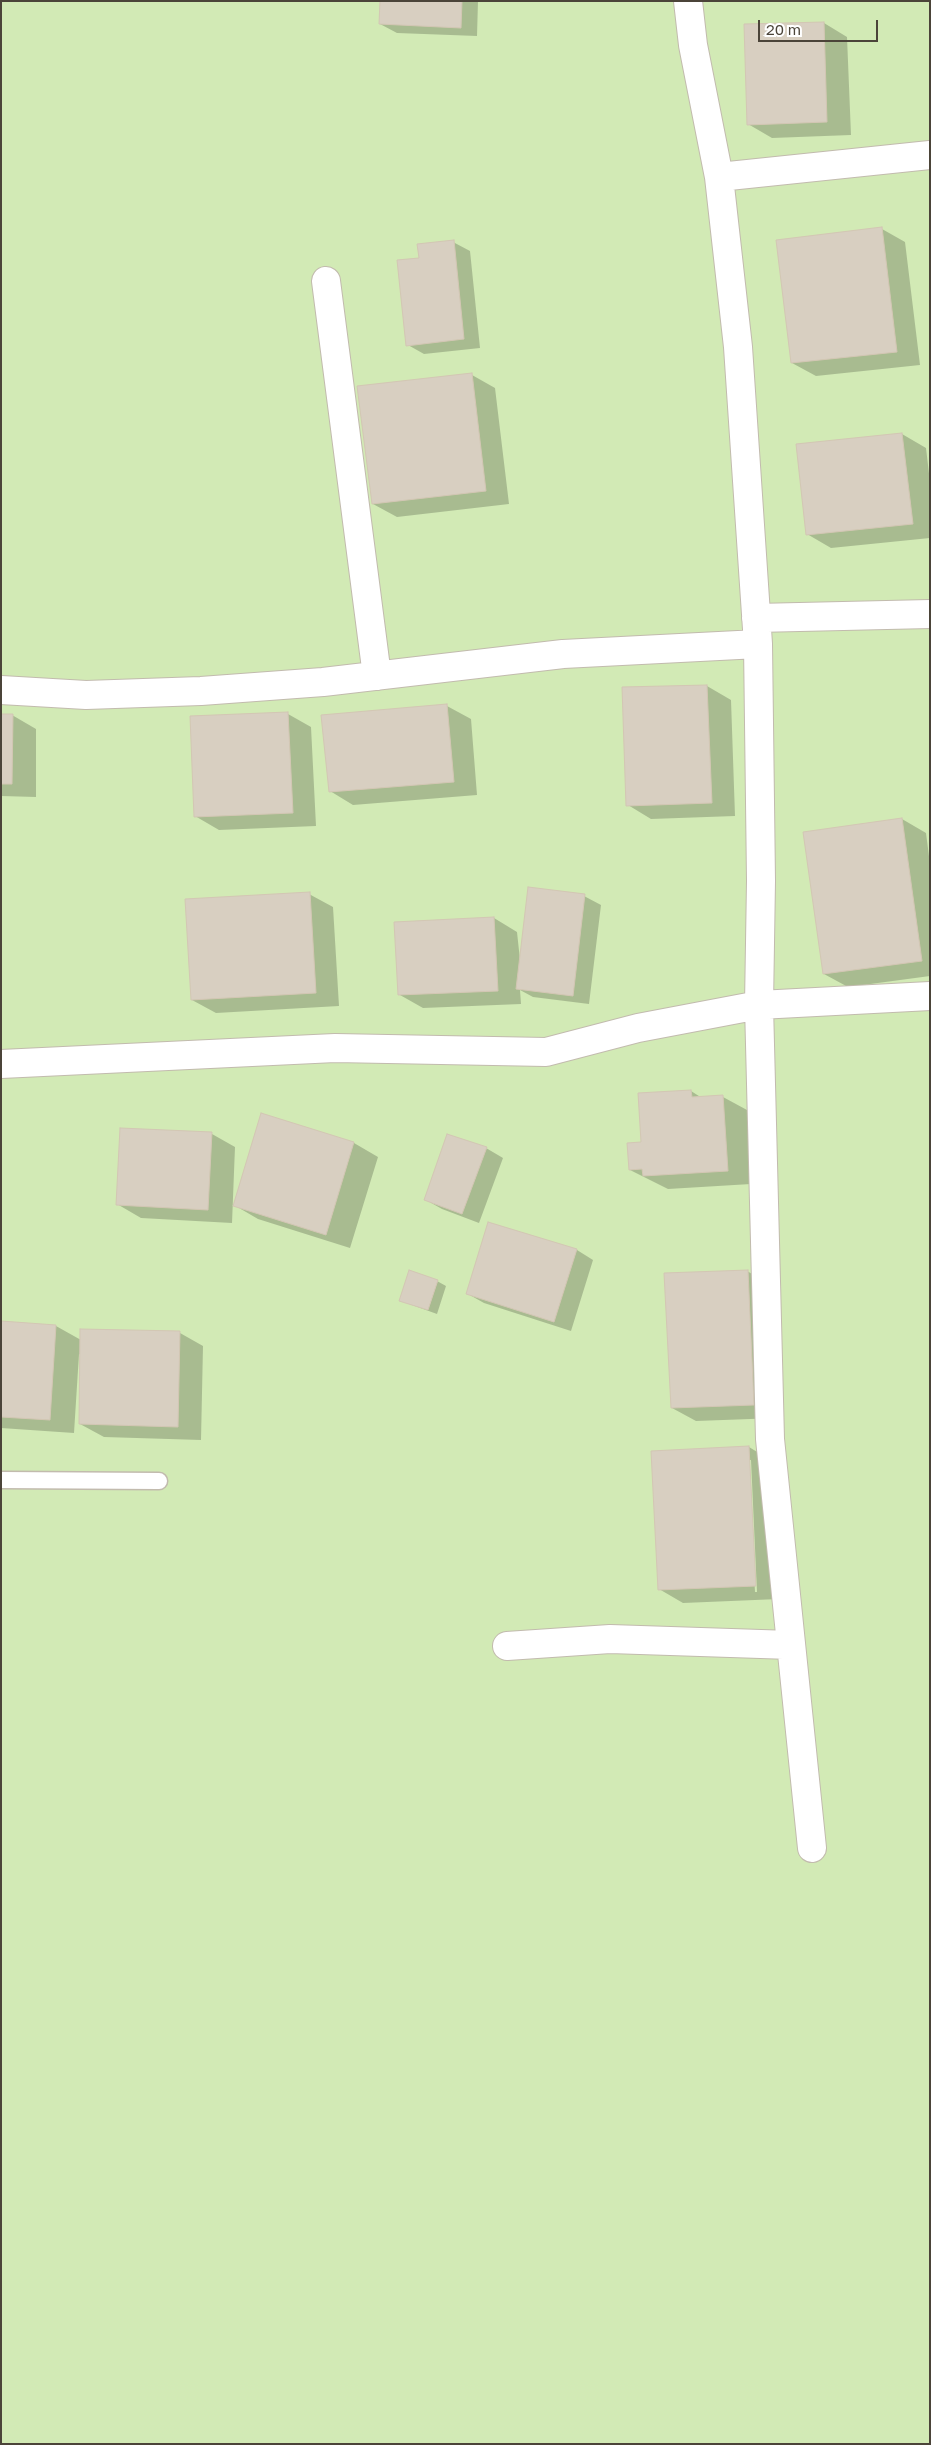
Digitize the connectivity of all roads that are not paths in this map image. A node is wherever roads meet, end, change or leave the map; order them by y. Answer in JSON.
{"nodes":[{"id":1,"x":688,"y":1,"type":"edge"},
{"id":2,"x":930,"y":155,"type":"edge"},
{"id":3,"x":719,"y":178,"type":"junction"},
{"id":4,"x":326,"y":281,"type":"dead end"},
{"id":5,"x":930,"y":614,"type":"edge"},
{"id":6,"x":757,"y":631,"type":"junction"},
{"id":7,"x":376,"y":676,"type":"junction"},
{"id":8,"x":1,"y":690,"type":"edge"},
{"id":9,"x":930,"y":996,"type":"edge"},
{"id":10,"x":759,"y":1005,"type":"junction"},
{"id":11,"x":1,"y":1064,"type":"edge"},
{"id":12,"x":1,"y":1480,"type":"edge"},
{"id":13,"x":159,"y":1481,"type":"dead end"},
{"id":14,"x":791,"y":1645,"type":"junction"},
{"id":15,"x":507,"y":1646,"type":"dead end"},
{"id":16,"x":812,"y":1848,"type":"dead end"}],
"edges":[{"from":1,"to":3,"type":"street"},
{"from":2,"to":3,"type":"street"},
{"from":3,"to":6,"type":"street"},
{"from":4,"to":7,"type":"street"},
{"from":5,"to":6,"type":"street"},
{"from":6,"to":7,"type":"street"},
{"from":6,"to":10,"type":"street"},
{"from":7,"to":8,"type":"street"},
{"from":9,"to":10,"type":"street"},
{"from":10,"to":11,"type":"street"},
{"from":10,"to":14,"type":"street"},
{"from":12,"to":13,"type":"lane"},
{"from":14,"to":15,"type":"street"},
{"from":14,"to":16,"type":"street"}]}
